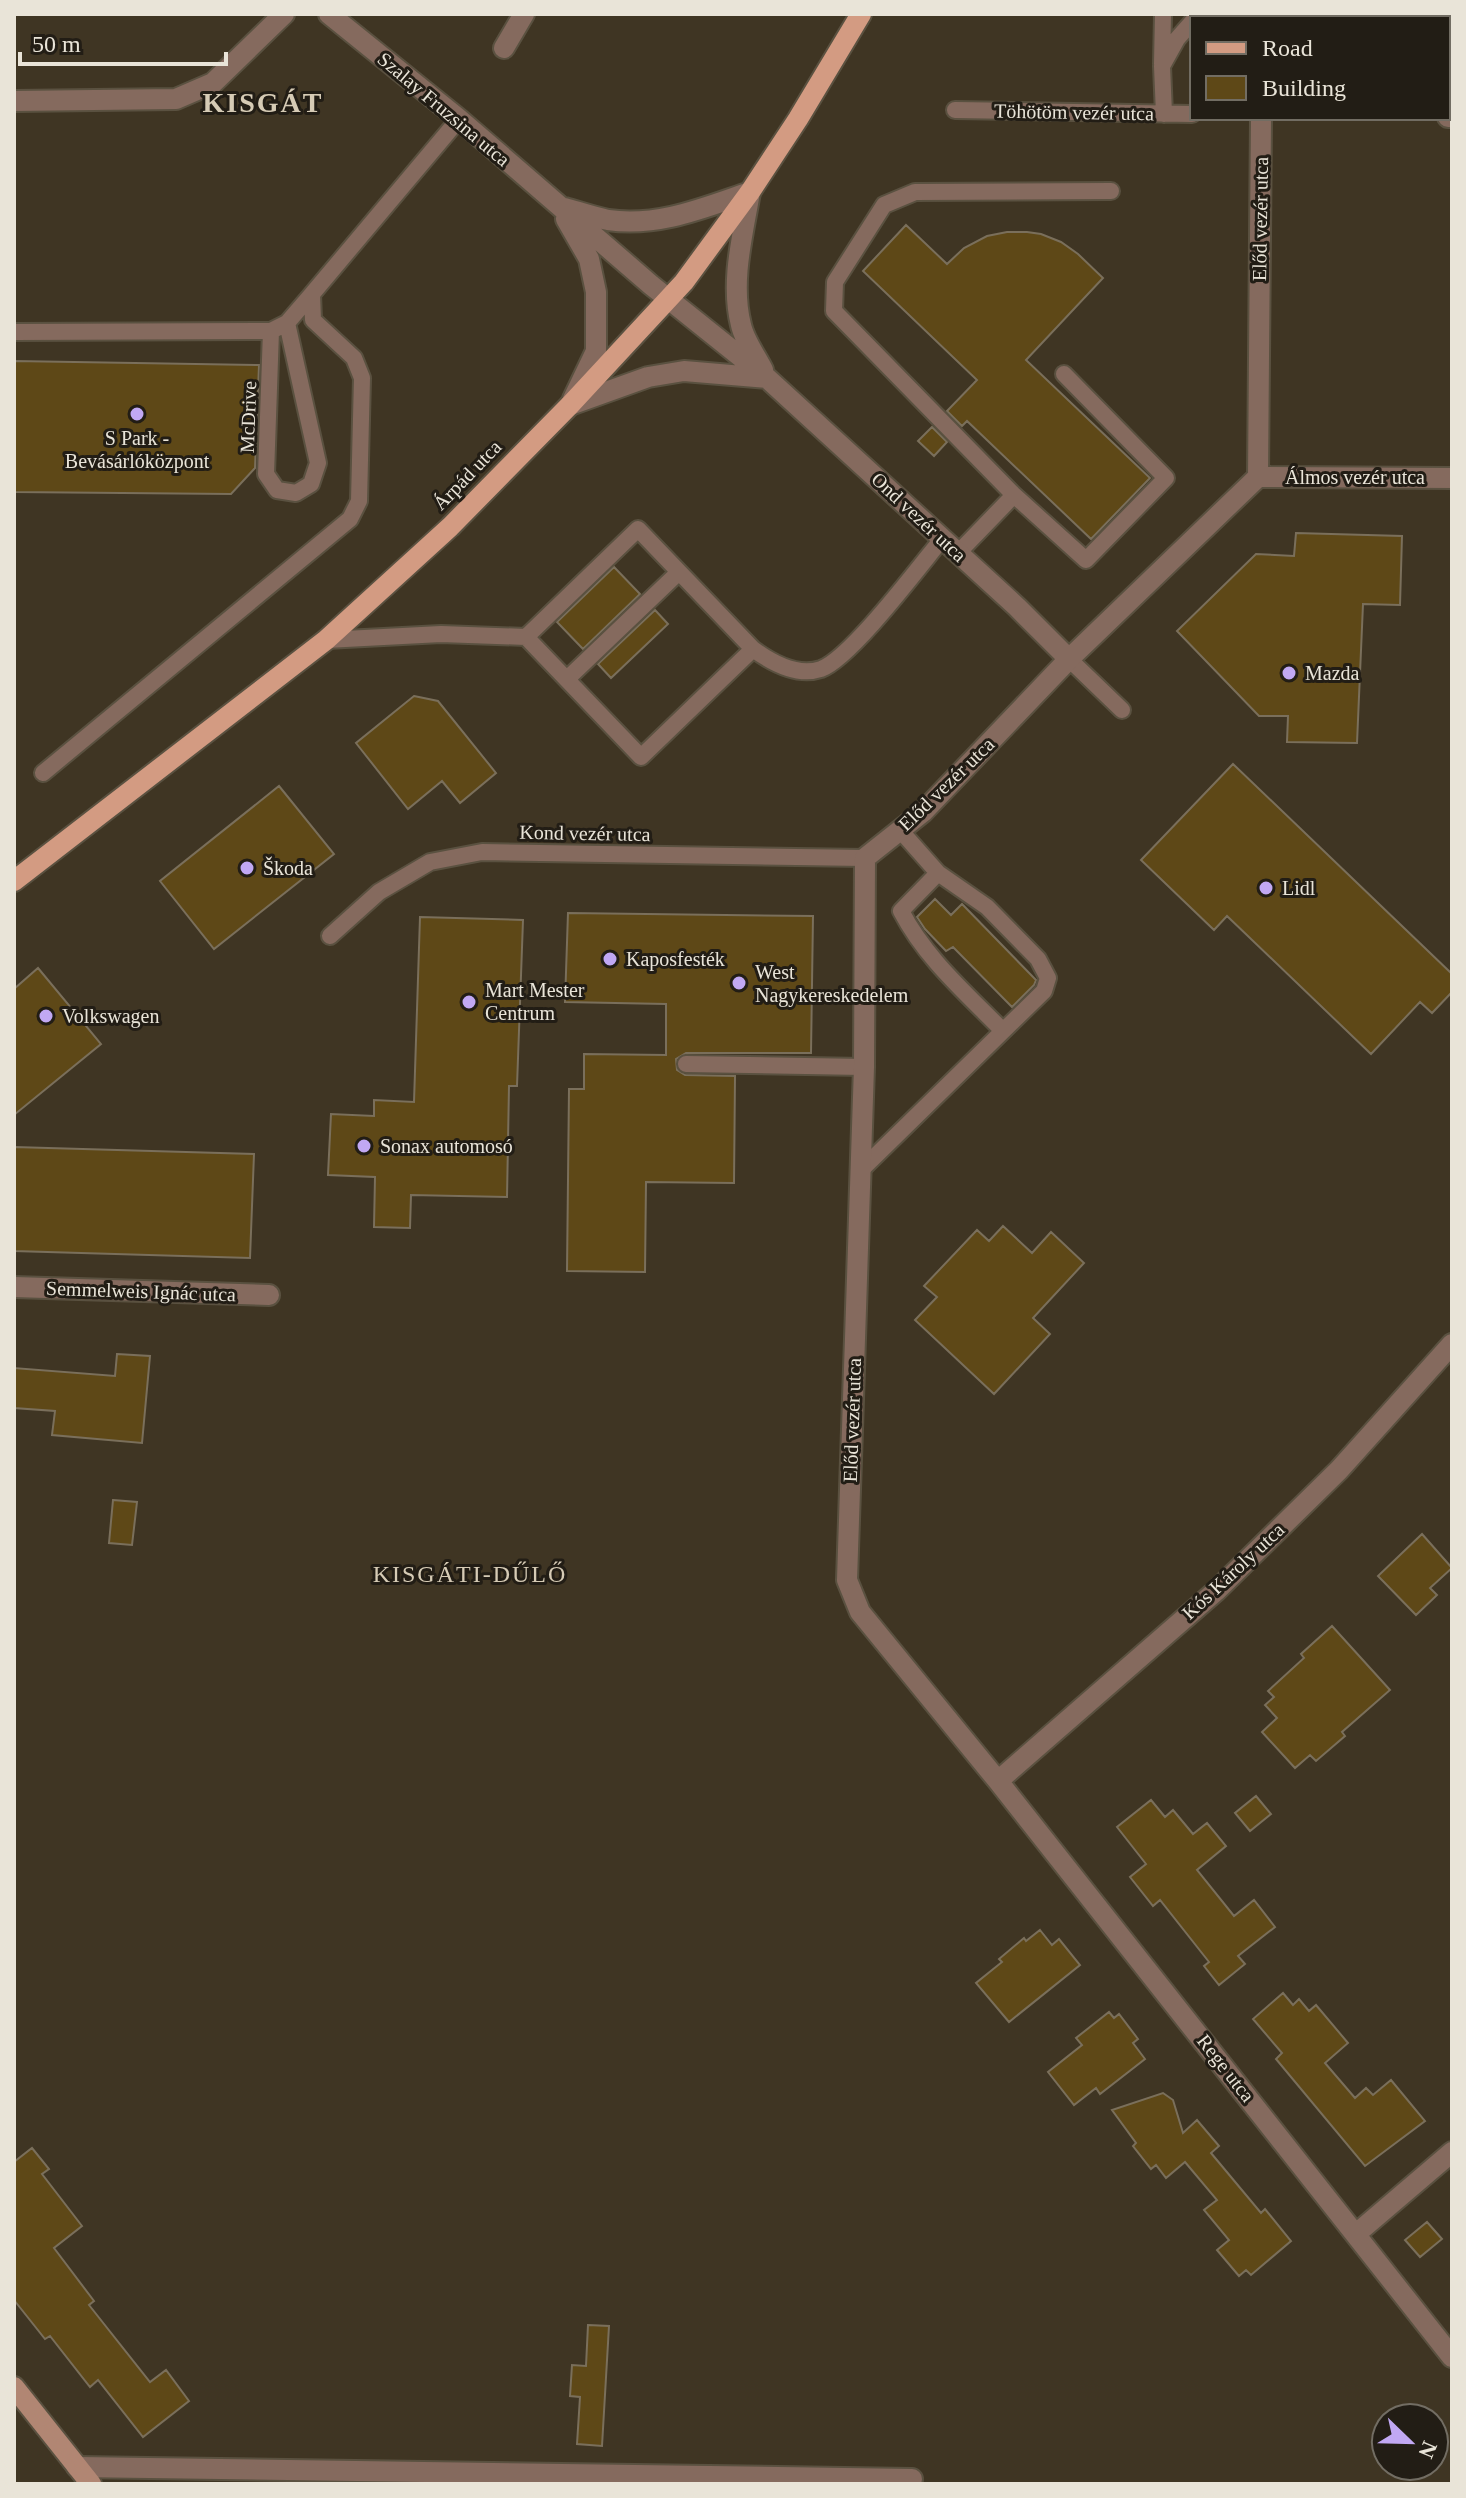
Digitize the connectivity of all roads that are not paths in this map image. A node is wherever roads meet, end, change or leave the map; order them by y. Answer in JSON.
{"nodes":[{"id":1,"x":284,"y":14,"type":"edge"},
{"id":2,"x":329,"y":14,"type":"edge"},
{"id":3,"x":524,"y":14,"type":"edge"},
{"id":4,"x":861,"y":14,"type":"edge"},
{"id":5,"x":1163,"y":14,"type":"edge"},
{"id":6,"x":1190,"y":25,"type":"edge"},
{"id":7,"x":504,"y":48,"type":"dead end"},
{"id":8,"x":1162,"y":66,"type":"junction"},
{"id":9,"x":14,"y":101,"type":"edge"},
{"id":10,"x":955,"y":110,"type":"dead end"},
{"id":11,"x":1164,"y":114,"type":"junction"},
{"id":12,"x":1190,"y":114,"type":"edge"},
{"id":13,"x":459,"y":119,"type":"junction"},
{"id":14,"x":1261,"y":120,"type":"edge"},
{"id":15,"x":1111,"y":191,"type":"dead end"},
{"id":16,"x":750,"y":192,"type":"junction"},
{"id":17,"x":558,"y":206,"type":"junction"},
{"id":18,"x":312,"y":294,"type":"junction"},
{"id":19,"x":668,"y":298,"type":"junction"},
{"id":20,"x":287,"y":323,"type":"junction"},
{"id":21,"x":271,"y":331,"type":"junction"},
{"id":22,"x":14,"y":332,"type":"edge"},
{"id":23,"x":1064,"y":374,"type":"dead end"},
{"id":24,"x":767,"y":378,"type":"junction"},
{"id":25,"x":570,"y":405,"type":"junction"},
{"id":26,"x":1258,"y":477,"type":"junction"},
{"id":27,"x":1452,"y":478,"type":"edge"},
{"id":28,"x":1014,"y":495,"type":"junction"},
{"id":29,"x":942,"y":539,"type":"junction"},
{"id":30,"x":958,"y":553,"type":"junction"},
{"id":31,"x":679,"y":572,"type":"junction"},
{"id":32,"x":526,"y":637,"type":"junction"},
{"id":33,"x":326,"y":640,"type":"junction"},
{"id":34,"x":753,"y":649,"type":"junction"},
{"id":35,"x":1069,"y":659,"type":"junction"},
{"id":36,"x":567,"y":679,"type":"junction"},
{"id":37,"x":1122,"y":710,"type":"dead end"},
{"id":38,"x":43,"y":773,"type":"dead end"},
{"id":39,"x":900,"y":830,"type":"junction"},
{"id":40,"x":865,"y":858,"type":"junction"},
{"id":41,"x":938,"y":873,"type":"junction"},
{"id":42,"x":14,"y":881,"type":"edge"},
{"id":43,"x":330,"y":936,"type":"dead end"},
{"id":44,"x":1003,"y":1031,"type":"junction"},
{"id":45,"x":686,"y":1064,"type":"dead end"},
{"id":46,"x":864,"y":1067,"type":"junction"},
{"id":47,"x":861,"y":1170,"type":"junction"},
{"id":48,"x":14,"y":1287,"type":"edge"},
{"id":49,"x":269,"y":1295,"type":"dead end"},
{"id":50,"x":1452,"y":1344,"type":"edge"},
{"id":51,"x":998,"y":1781,"type":"junction"},
{"id":52,"x":1452,"y":2152,"type":"edge"},
{"id":53,"x":1356,"y":2234,"type":"junction"},
{"id":54,"x":1452,"y":2357,"type":"edge"},
{"id":55,"x":14,"y":2387,"type":"edge"},
{"id":56,"x":77,"y":2467,"type":"junction"},
{"id":57,"x":912,"y":2479,"type":"dead end"},
{"id":58,"x":91,"y":2484,"type":"edge"}],
"edges":[{"from":1,"to":9,"type":"street"},
{"from":2,"to":13,"type":"street","name":"Szalay Fruzsina utca"},
{"from":3,"to":7,"type":"street"},
{"from":4,"to":16,"type":"main road","name":"Árpád utca"},
{"from":5,"to":8,"type":"lane"},
{"from":6,"to":8,"type":"lane"},
{"from":8,"to":11,"type":"lane"},
{"from":10,"to":11,"type":"lane","name":"Töhötöm vezér utca"},
{"from":11,"to":12,"type":"lane","name":"Töhötöm vezér utca"},
{"from":13,"to":17,"type":"street","name":"Szalay Fruzsina utca"},
{"from":13,"to":18,"type":"lane"},
{"from":14,"to":26,"type":"street","name":"Előd vezér utca"},
{"from":15,"to":28,"type":"lane"},
{"from":16,"to":17,"type":"street","name":"Szalay Fruzsina utca"},
{"from":16,"to":19,"type":"main road","name":"Árpád utca"},
{"from":16,"to":24,"type":"street","name":"Ond vezér utca"},
{"from":17,"to":19,"type":"street","name":"Szalay Fruzsina utca"},
{"from":17,"to":25,"type":"street","name":"Szalay Fruzsina utca"},
{"from":18,"to":20,"type":"lane"},
{"from":18,"to":38,"type":"lane"},
{"from":19,"to":24,"type":"street","name":"Ond vezér utca"},
{"from":19,"to":25,"type":"main road","name":"Árpád utca"},
{"from":20,"to":21,"type":"lane"},
{"from":20,"to":21,"type":"lane","name":"McDrive"},
{"from":21,"to":22,"type":"lane"},
{"from":23,"to":28,"type":"lane"},
{"from":24,"to":25,"type":"street"},
{"from":24,"to":29,"type":"street","name":"Ond vezér utca"},
{"from":25,"to":33,"type":"main road","name":"Árpád utca"},
{"from":26,"to":27,"type":"street","name":"Álmos vezér utca"},
{"from":26,"to":35,"type":"street","name":"Előd vezér utca"},
{"from":28,"to":30,"type":"lane"},
{"from":29,"to":30,"type":"street","name":"Ond vezér utca"},
{"from":29,"to":34,"type":"lane"},
{"from":30,"to":35,"type":"street","name":"Ond vezér utca"},
{"from":31,"to":32,"type":"lane"},
{"from":31,"to":34,"type":"lane"},
{"from":31,"to":36,"type":"lane"},
{"from":32,"to":33,"type":"lane"},
{"from":32,"to":36,"type":"lane"},
{"from":33,"to":42,"type":"main road","name":"Árpád utca"},
{"from":34,"to":36,"type":"lane"},
{"from":35,"to":37,"type":"lane"},
{"from":35,"to":39,"type":"street","name":"Előd vezér utca"},
{"from":39,"to":40,"type":"street","name":"Előd vezér utca"},
{"from":39,"to":41,"type":"lane"},
{"from":40,"to":43,"type":"lane","name":"Kond vezér utca"},
{"from":40,"to":46,"type":"street","name":"Előd vezér utca"},
{"from":41,"to":44,"type":"lane"},
{"from":41,"to":44,"type":"lane"},
{"from":44,"to":47,"type":"lane"},
{"from":45,"to":46,"type":"lane"},
{"from":46,"to":47,"type":"street","name":"Előd vezér utca"},
{"from":47,"to":51,"type":"street","name":"Előd vezér utca"},
{"from":48,"to":49,"type":"street","name":"Semmelweis Ignác utca"},
{"from":50,"to":51,"type":"street","name":"Kós Károly utca"},
{"from":51,"to":53,"type":"street","name":"Rege utca"},
{"from":52,"to":53,"type":"street"},
{"from":53,"to":54,"type":"street","name":"Rege utca"},
{"from":55,"to":56,"type":"main road"},
{"from":56,"to":57,"type":"street"},
{"from":56,"to":58,"type":"main road"}]}
